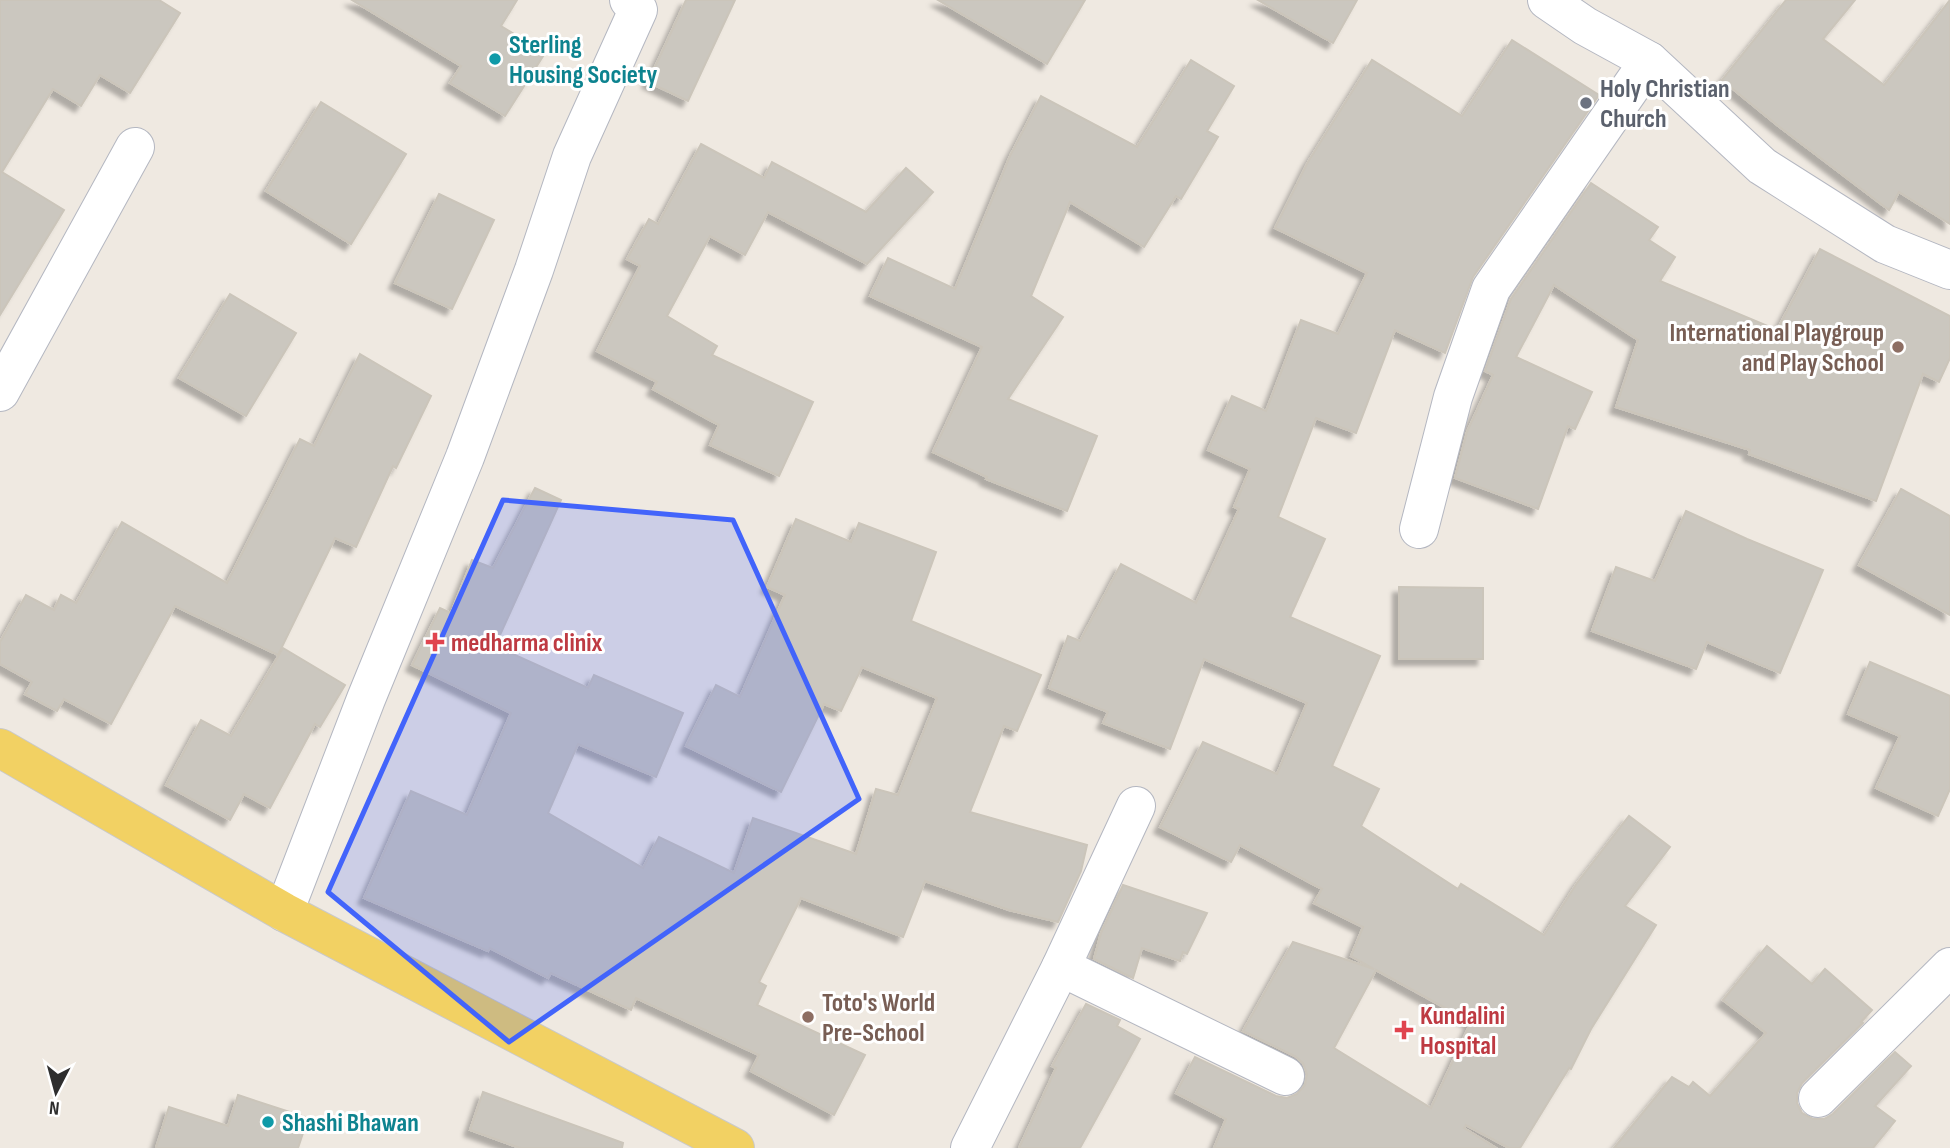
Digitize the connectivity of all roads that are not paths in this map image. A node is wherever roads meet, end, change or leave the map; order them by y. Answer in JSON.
{"nodes":[{"id":1,"x":1547,"y":0,"type":"edge"},
{"id":2,"x":637,"y":3,"type":"edge"},
{"id":3,"x":1649,"y":61,"type":"junction"},
{"id":4,"x":135,"y":147,"type":"dead end"},
{"id":5,"x":1950,"y":270,"type":"edge"},
{"id":6,"x":0,"y":392,"type":"edge"},
{"id":7,"x":1419,"y":529,"type":"dead end"},
{"id":8,"x":0,"y":748,"type":"edge"},
{"id":9,"x":1136,"y":806,"type":"dead end"},
{"id":10,"x":284,"y":912,"type":"junction"},
{"id":11,"x":1061,"y":967,"type":"junction"},
{"id":12,"x":1950,"y":967,"type":"edge"},
{"id":13,"x":1285,"y":1076,"type":"dead end"},
{"id":14,"x":1818,"y":1098,"type":"dead end"},
{"id":15,"x":735,"y":1148,"type":"edge"},
{"id":16,"x":970,"y":1148,"type":"edge"}],
"edges":[{"from":1,"to":3,"type":"street"},
{"from":2,"to":10,"type":"street"},
{"from":3,"to":5,"type":"street"},
{"from":3,"to":7,"type":"street"},
{"from":4,"to":6,"type":"street"},
{"from":8,"to":10,"type":"main road"},
{"from":9,"to":11,"type":"street"},
{"from":10,"to":15,"type":"main road"},
{"from":11,"to":13,"type":"street"},
{"from":11,"to":16,"type":"street"},
{"from":12,"to":14,"type":"street"}]}
